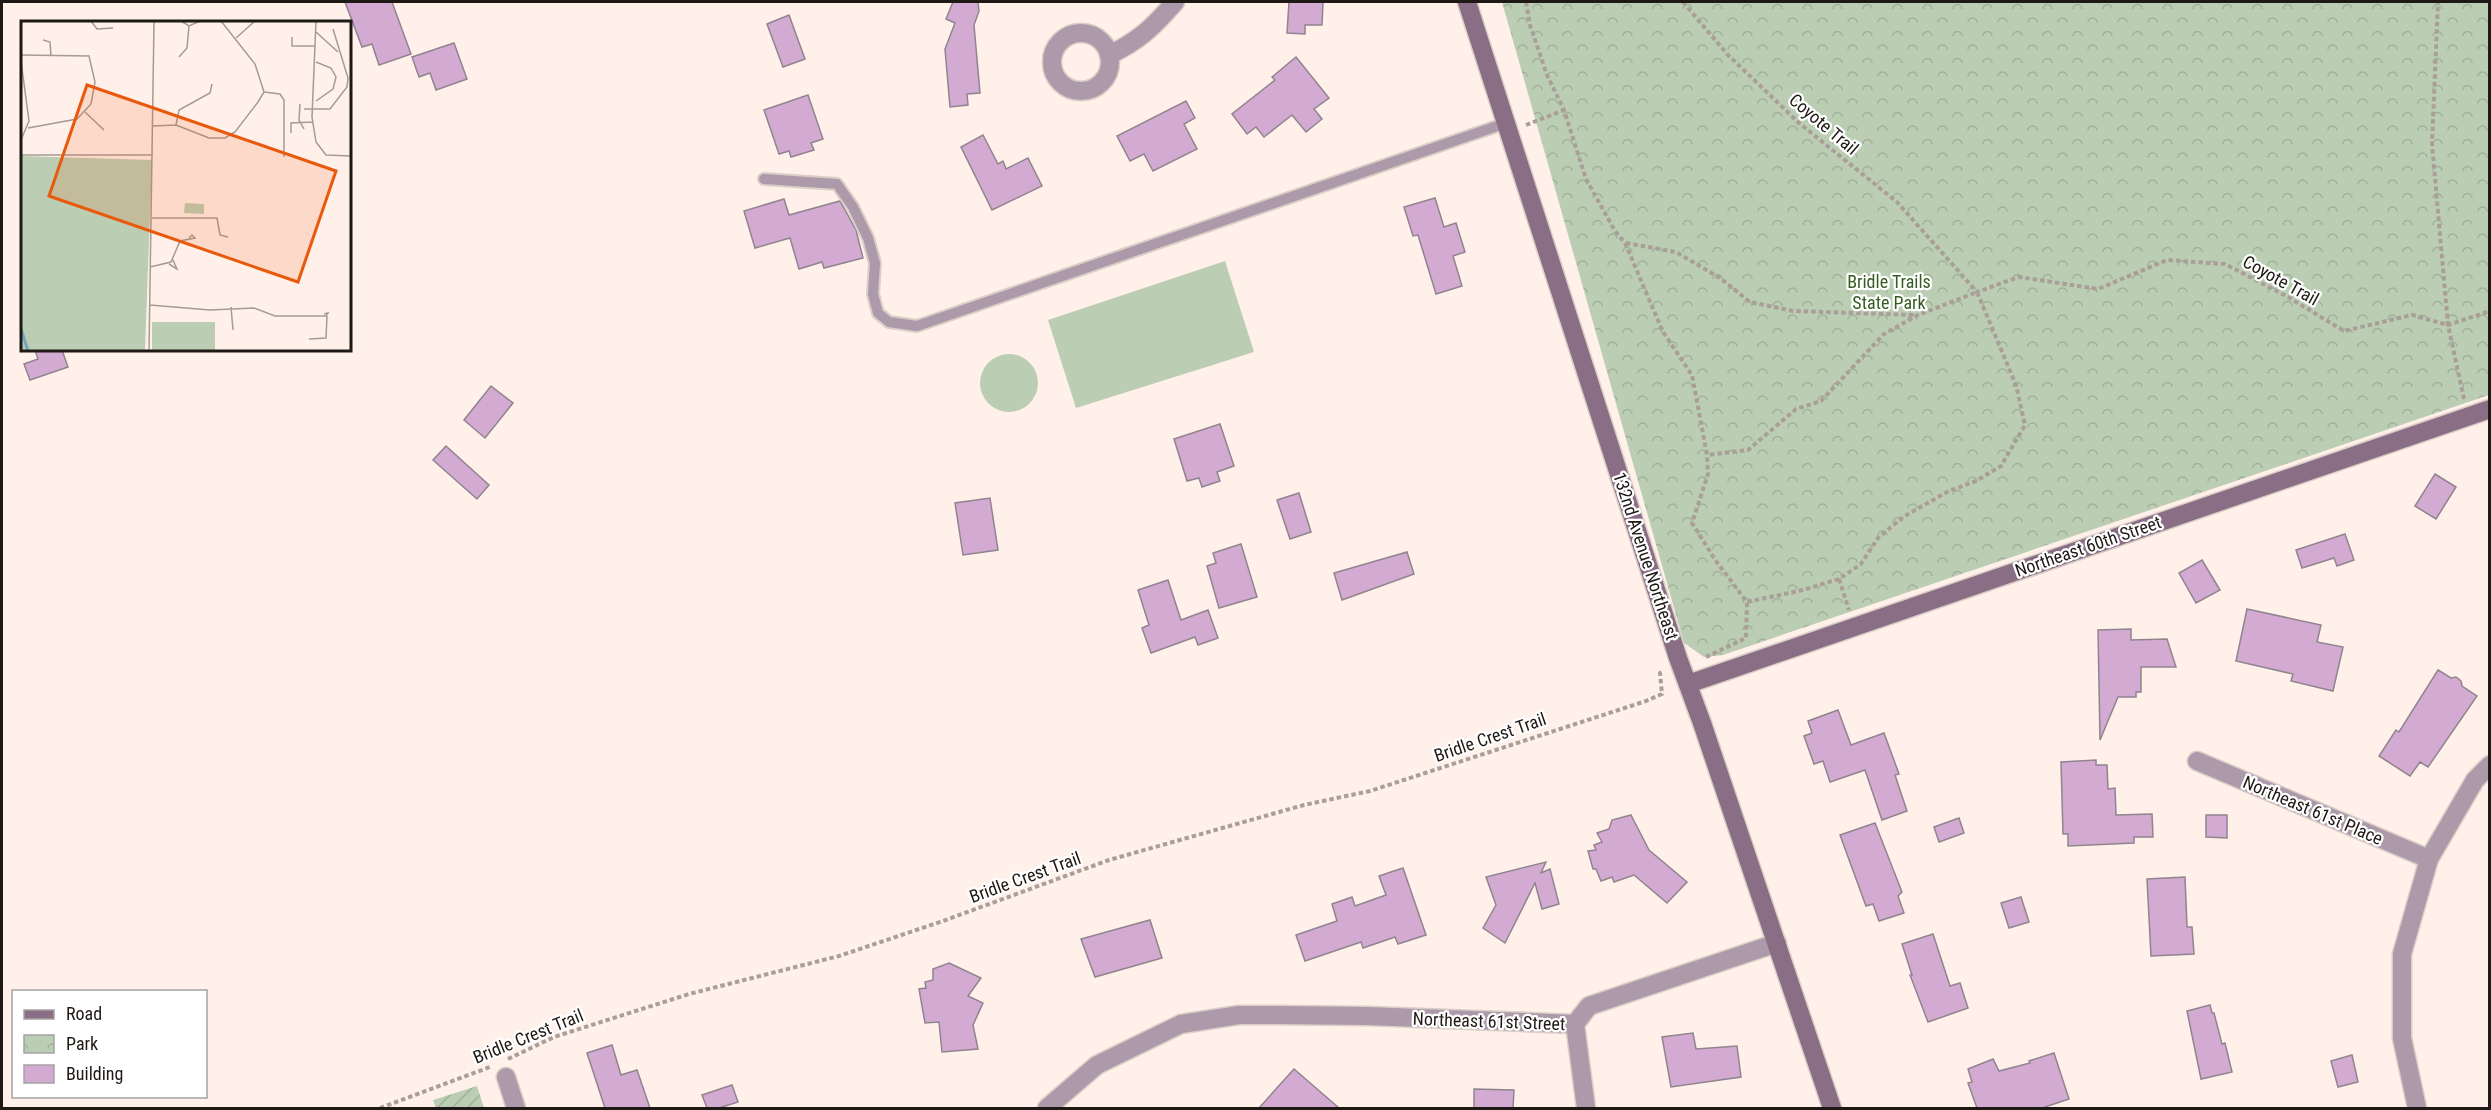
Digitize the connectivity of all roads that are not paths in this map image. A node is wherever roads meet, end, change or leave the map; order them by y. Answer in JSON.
{"nodes":[{"id":1,"x":1175,"y":2,"type":"edge"},
{"id":2,"x":1467,"y":2,"type":"edge"},
{"id":3,"x":1109,"y":55,"type":"dead end"},
{"id":4,"x":1514,"y":125,"type":"junction"},
{"id":5,"x":764,"y":179,"type":"dead end"},
{"id":6,"x":2490,"y":409,"type":"edge"},
{"id":7,"x":1688,"y":684,"type":"junction"},
{"id":8,"x":2197,"y":761,"type":"dead end"},
{"id":9,"x":2490,"y":765,"type":"edge"},
{"id":10,"x":2429,"y":859,"type":"junction"},
{"id":11,"x":1777,"y":943,"type":"junction"},
{"id":12,"x":1575,"y":1024,"type":"junction"},
{"id":13,"x":500,"y":1068,"type":"road end"},
{"id":14,"x":516,"y":1108,"type":"edge"},
{"id":15,"x":1047,"y":1108,"type":"edge"},
{"id":16,"x":1586,"y":1108,"type":"edge"},
{"id":17,"x":1832,"y":1108,"type":"edge"},
{"id":18,"x":2417,"y":1108,"type":"edge"}],
"edges":[{"from":1,"to":3,"type":"street"},
{"from":2,"to":4,"type":"street","name":"132nd Avenue Northeast"},
{"from":4,"to":5,"type":"lane"},
{"from":4,"to":7,"type":"street","name":"132nd Avenue Northeast"},
{"from":6,"to":7,"type":"street","name":"Northeast 60th Street"},
{"from":7,"to":11,"type":"street","name":"132nd Avenue Northeast"},
{"from":8,"to":10,"type":"street","name":"Northeast 61st Place"},
{"from":9,"to":10,"type":"street"},
{"from":10,"to":18,"type":"street"},
{"from":11,"to":12,"type":"street","name":"Northeast 61st Street"},
{"from":11,"to":17,"type":"street","name":"132nd Avenue Northeast"},
{"from":12,"to":15,"type":"street","name":"Northeast 61st Street"},
{"from":12,"to":16,"type":"street"},
{"from":13,"to":14,"type":"street"}]}
